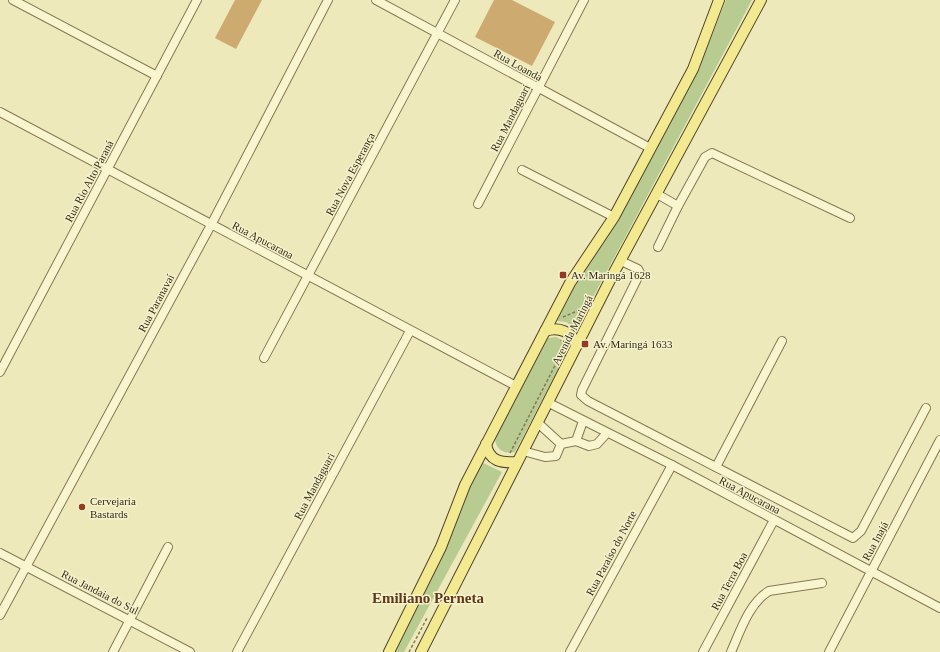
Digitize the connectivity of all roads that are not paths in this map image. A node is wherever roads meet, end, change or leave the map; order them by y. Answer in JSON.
{"nodes":[{"id":1,"x":13,"y":0,"type":"edge"},
{"id":2,"x":196,"y":0,"type":"edge"},
{"id":3,"x":328,"y":0,"type":"edge"},
{"id":4,"x":376,"y":0,"type":"edge"},
{"id":5,"x":455,"y":0,"type":"edge"},
{"id":6,"x":584,"y":0,"type":"edge"},
{"id":7,"x":720,"y":0,"type":"edge"},
{"id":8,"x":761,"y":0,"type":"edge"},
{"id":9,"x":437,"y":34,"type":"junction"},
{"id":10,"x":157,"y":76,"type":"junction"},
{"id":11,"x":537,"y":88,"type":"junction"},
{"id":12,"x":0,"y":112,"type":"edge"},
{"id":13,"x":650,"y":148,"type":"junction"},
{"id":14,"x":108,"y":168,"type":"junction"},
{"id":15,"x":522,"y":170,"type":"dead end"},
{"id":16,"x":657,"y":194,"type":"junction"},
{"id":17,"x":478,"y":204,"type":"dead end"},
{"id":18,"x":678,"y":206,"type":"junction"},
{"id":19,"x":614,"y":217,"type":"junction"},
{"id":20,"x":850,"y":218,"type":"dead end"},
{"id":21,"x":211,"y":225,"type":"junction"},
{"id":22,"x":658,"y":247,"type":"dead end"},
{"id":23,"x":621,"y":261,"type":"junction"},
{"id":24,"x":308,"y":276,"type":"junction"},
{"id":25,"x":410,"y":331,"type":"junction"},
{"id":26,"x":545,"y":331,"type":"junction"},
{"id":27,"x":782,"y":341,"type":"dead end"},
{"id":28,"x":577,"y":345,"type":"junction"},
{"id":29,"x":264,"y":358,"type":"dead end"},
{"id":30,"x":0,"y":372,"type":"edge"},
{"id":31,"x":516,"y":386,"type":"junction"},
{"id":32,"x":548,"y":403,"type":"junction"},
{"id":33,"x":926,"y":408,"type":"dead end"},
{"id":34,"x":583,"y":421,"type":"junction"},
{"id":35,"x":538,"y":424,"type":"junction"},
{"id":36,"x":607,"y":433,"type":"junction"},
{"id":37,"x":940,"y":440,"type":"edge"},
{"id":38,"x":576,"y":441,"type":"junction"},
{"id":39,"x":486,"y":444,"type":"junction"},
{"id":40,"x":561,"y":444,"type":"junction"},
{"id":41,"x":523,"y":451,"type":"junction"},
{"id":42,"x":517,"y":462,"type":"junction"},
{"id":43,"x":672,"y":465,"type":"junction"},
{"id":44,"x":716,"y":467,"type":"junction"},
{"id":45,"x":774,"y":520,"type":"junction"},
{"id":46,"x":168,"y":547,"type":"dead end"},
{"id":47,"x":0,"y":553,"type":"edge"},
{"id":48,"x":26,"y":566,"type":"junction"},
{"id":49,"x":871,"y":572,"type":"junction"},
{"id":50,"x":822,"y":583,"type":"dead end"},
{"id":51,"x":940,"y":608,"type":"edge"},
{"id":52,"x":0,"y":614,"type":"edge"},
{"id":53,"x":130,"y":620,"type":"junction"},
{"id":54,"x":113,"y":652,"type":"edge"},
{"id":55,"x":190,"y":652,"type":"edge"},
{"id":56,"x":238,"y":652,"type":"edge"},
{"id":57,"x":389,"y":652,"type":"edge"},
{"id":58,"x":421,"y":652,"type":"edge"},
{"id":59,"x":570,"y":652,"type":"edge"},
{"id":60,"x":703,"y":652,"type":"edge"},
{"id":61,"x":731,"y":652,"type":"edge"},
{"id":62,"x":829,"y":652,"type":"edge"}],
"edges":[{"from":1,"to":10,"type":"street"},
{"from":2,"to":10,"type":"street","name":"Rua Rio Alto Paraná"},
{"from":3,"to":21,"type":"street","name":"Rua Paranavaí"},
{"from":4,"to":9,"type":"street","name":"Rua Loanda"},
{"from":5,"to":9,"type":"street","name":"Rua Nova Esperança"},
{"from":6,"to":11,"type":"street","name":"Rua Mandaguari"},
{"from":7,"to":13,"type":"main road"},
{"from":8,"to":16,"type":"main road","name":"Avenida Maringá"},
{"from":9,"to":11,"type":"street","name":"Rua Loanda"},
{"from":9,"to":24,"type":"street","name":"Rua Nova Esperança"},
{"from":10,"to":14,"type":"street","name":"Rua Rio Alto Paraná"},
{"from":11,"to":13,"type":"street","name":"Rua Loanda"},
{"from":11,"to":17,"type":"street","name":"Rua Mandaguari"},
{"from":12,"to":14,"type":"street","name":"Rua Apucarana"},
{"from":13,"to":19,"type":"main road"},
{"from":14,"to":21,"type":"street","name":"Rua Apucarana"},
{"from":14,"to":30,"type":"street","name":"Rua Rio Alto Paraná"},
{"from":15,"to":19,"type":"street"},
{"from":16,"to":18,"type":"street"},
{"from":16,"to":23,"type":"main road","name":"Avenida Maringá"},
{"from":18,"to":20,"type":"street"},
{"from":18,"to":22,"type":"street"},
{"from":19,"to":26,"type":"main road"},
{"from":21,"to":24,"type":"street","name":"Rua Apucarana"},
{"from":21,"to":48,"type":"street","name":"Rua Paranavaí"},
{"from":23,"to":28,"type":"main road","name":"Avenida Maringá"},
{"from":23,"to":44,"type":"street"},
{"from":24,"to":25,"type":"street","name":"Rua Apucarana"},
{"from":24,"to":29,"type":"street","name":"Rua Nova Esperança"},
{"from":25,"to":31,"type":"street","name":"Rua Apucarana"},
{"from":25,"to":56,"type":"street","name":"Rua Mandaguari"},
{"from":26,"to":28,"type":"main road"},
{"from":26,"to":31,"type":"main road"},
{"from":27,"to":44,"type":"street"},
{"from":28,"to":32,"type":"main road","name":"Avenida Maringá"},
{"from":31,"to":39,"type":"main road"},
{"from":32,"to":34,"type":"street","name":"Rua Apucarana"},
{"from":32,"to":35,"type":"main road","name":"Avenida Maringá"},
{"from":33,"to":44,"type":"street"},
{"from":34,"to":36,"type":"street","name":"Rua Apucarana"},
{"from":34,"to":38,"type":"street"},
{"from":35,"to":40,"type":"street"},
{"from":35,"to":41,"type":"main road","name":"Avenida Maringá"},
{"from":36,"to":38,"type":"street"},
{"from":36,"to":43,"type":"street","name":"Rua Apucarana"},
{"from":37,"to":49,"type":"street","name":"Rua Inajá"},
{"from":38,"to":40,"type":"street"},
{"from":39,"to":42,"type":"main road"},
{"from":39,"to":57,"type":"main road"},
{"from":40,"to":41,"type":"street"},
{"from":41,"to":42,"type":"main road","name":"Avenida Maringá"},
{"from":42,"to":58,"type":"main road","name":"Avenida Maringá"},
{"from":43,"to":45,"type":"street","name":"Rua Apucarana"},
{"from":43,"to":59,"type":"street","name":"Rua Paraíso do Norte"},
{"from":45,"to":49,"type":"street","name":"Rua Apucarana"},
{"from":45,"to":60,"type":"street","name":"Rua Terra Boa"},
{"from":46,"to":53,"type":"street"},
{"from":47,"to":48,"type":"street","name":"Rua Jandaia do Sul"},
{"from":48,"to":52,"type":"street","name":"Rua Paranavaí"},
{"from":48,"to":53,"type":"street","name":"Rua Jandaia do Sul"},
{"from":49,"to":51,"type":"street","name":"Rua Apucarana"},
{"from":49,"to":62,"type":"street","name":"Rua Inajá"},
{"from":50,"to":61,"type":"street"},
{"from":53,"to":54,"type":"street"},
{"from":53,"to":55,"type":"street","name":"Rua Jandaia do Sul"}]}
